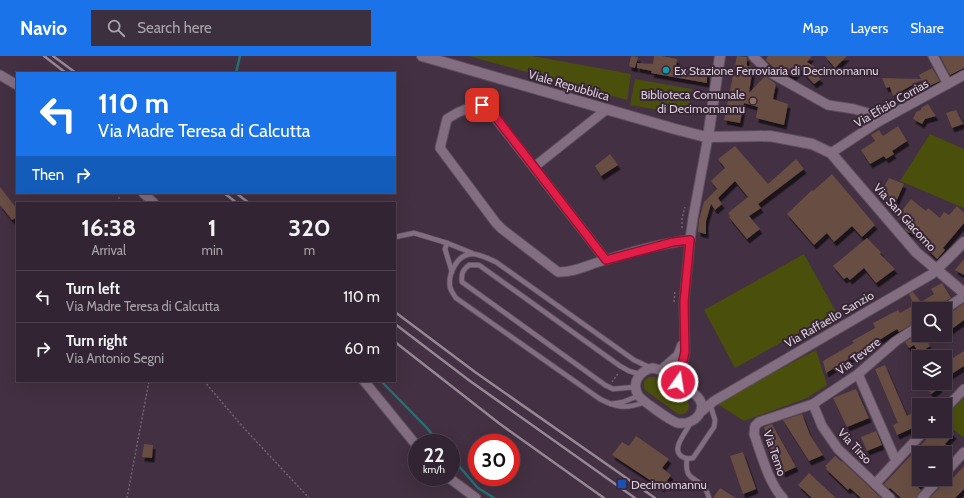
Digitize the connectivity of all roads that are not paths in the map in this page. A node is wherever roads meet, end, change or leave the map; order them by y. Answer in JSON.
{"nodes":[{"id":1,"x":422,"y":56,"type":"edge"},
{"id":2,"x":720,"y":56,"type":"edge"},
{"id":3,"x":754,"y":56,"type":"edge"},
{"id":4,"x":933,"y":56,"type":"edge"},
{"id":5,"x":441,"y":58,"type":"edge"},
{"id":6,"x":0,"y":75,"type":"edge"},
{"id":7,"x":964,"y":75,"type":"edge"},
{"id":8,"x":16,"y":84,"type":"edge"},
{"id":9,"x":948,"y":84,"type":"junction"},
{"id":10,"x":607,"y":109,"type":"junction"},
{"id":11,"x":882,"y":119,"type":"junction"},
{"id":12,"x":708,"y":137,"type":"junction"},
{"id":13,"x":831,"y":153,"type":"junction"},
{"id":14,"x":534,"y":167,"type":"junction"},
{"id":15,"x":144,"y":194,"type":"edge"},
{"id":16,"x":153,"y":202,"type":"edge"},
{"id":17,"x":396,"y":237,"type":"edge"},
{"id":18,"x":685,"y":241,"type":"junction"},
{"id":19,"x":964,"y":242,"type":"edge"},
{"id":20,"x":447,"y":243,"type":"junction"},
{"id":21,"x":473,"y":254,"type":"junction"},
{"id":22,"x":606,"y":260,"type":"junction"},
{"id":23,"x":937,"y":269,"type":"junction"},
{"id":24,"x":452,"y":273,"type":"junction"},
{"id":25,"x":964,"y":293,"type":"edge"},
{"id":26,"x":964,"y":296,"type":"edge"},
{"id":27,"x":952,"y":304,"type":"edge"},
{"id":28,"x":912,"y":331,"type":"edge"},
{"id":29,"x":685,"y":338,"type":"junction"},
{"id":30,"x":657,"y":369,"type":"junction"},
{"id":31,"x":639,"y":374,"type":"junction"},
{"id":32,"x":858,"y":374,"type":"junction"},
{"id":33,"x":365,"y":382,"type":"edge"},
{"id":34,"x":678,"y":382,"type":"junction"},
{"id":35,"x":964,"y":389,"type":"edge"},
{"id":36,"x":640,"y":395,"type":"junction"},
{"id":37,"x":952,"y":402,"type":"edge"},
{"id":38,"x":610,"y":404,"type":"junction"},
{"id":39,"x":710,"y":404,"type":"junction"},
{"id":40,"x":812,"y":404,"type":"junction"},
{"id":41,"x":702,"y":411,"type":"junction"},
{"id":42,"x":690,"y":422,"type":"junction"},
{"id":43,"x":408,"y":435,"type":"edge"},
{"id":44,"x":917,"y":438,"type":"edge"},
{"id":45,"x":964,"y":452,"type":"edge"},
{"id":46,"x":687,"y":459,"type":"junction"},
{"id":47,"x":896,"y":461,"type":"junction"},
{"id":48,"x":952,"y":465,"type":"edge"},
{"id":49,"x":875,"y":484,"type":"junction"},
{"id":50,"x":460,"y":486,"type":"edge"},
{"id":51,"x":933,"y":486,"type":"edge"},
{"id":52,"x":476,"y":498,"type":"edge"},
{"id":53,"x":709,"y":498,"type":"edge"},
{"id":54,"x":783,"y":498,"type":"edge"},
{"id":55,"x":890,"y":498,"type":"edge"},
{"id":56,"x":922,"y":498,"type":"edge"}],
"edges":[{"from":1,"to":5,"type":"main road","name":"Viale Repubblica"},
{"from":2,"to":12,"type":"main road"},
{"from":3,"to":11,"type":"street"},
{"from":4,"to":9,"type":"street"},
{"from":5,"to":10,"type":"main road","name":"Viale Repubblica"},
{"from":6,"to":8,"type":"street"},
{"from":7,"to":9,"type":"street","name":"Via Efisio Corrias"},
{"from":9,"to":11,"type":"street","name":"Via Efisio Corrias"},
{"from":10,"to":12,"type":"main road","name":"Viale Repubblica"},
{"from":10,"to":14,"type":"street"},
{"from":11,"to":13,"type":"street","name":"Via Efisio Corrias"},
{"from":12,"to":13,"type":"main road","name":"Viale Repubblica"},
{"from":12,"to":18,"type":"street"},
{"from":13,"to":23,"type":"main road","name":"Via San Giacomo"},
{"from":14,"to":22,"type":"street"},
{"from":14,"to":22,"type":"street"},
{"from":15,"to":16,"type":"street"},
{"from":17,"to":20,"type":"lane"},
{"from":18,"to":22,"type":"street"},
{"from":18,"to":29,"type":"street"},
{"from":19,"to":23,"type":"main road","name":"Via Raffaello Sanzio"},
{"from":20,"to":21,"type":"lane"},
{"from":20,"to":24,"type":"lane"},
{"from":21,"to":24,"type":"lane"},
{"from":21,"to":30,"type":"lane"},
{"from":23,"to":25,"type":"main road","name":"Via San Giacomo"},
{"from":23,"to":39,"type":"street","name":"Via Raffaello Sanzio"},
{"from":24,"to":38,"type":"lane"},
{"from":26,"to":27,"type":"street"},
{"from":28,"to":32,"type":"street","name":"Via Tevere"},
{"from":29,"to":30,"type":"street"},
{"from":29,"to":34,"type":"street"},
{"from":30,"to":31,"type":"street"},
{"from":30,"to":34,"type":"street"},
{"from":31,"to":36,"type":"street"},
{"from":31,"to":36,"type":"lane"},
{"from":32,"to":40,"type":"street","name":"Via Tevere"},
{"from":32,"to":47,"type":"street"},
{"from":33,"to":43,"type":"street"},
{"from":34,"to":41,"type":"street"},
{"from":35,"to":37,"type":"street"},
{"from":36,"to":38,"type":"lane"},
{"from":36,"to":38,"type":"lane"},
{"from":36,"to":42,"type":"street"},
{"from":39,"to":41,"type":"street","name":"Via Raffaello Sanzio"},
{"from":39,"to":46,"type":"lane"},
{"from":40,"to":49,"type":"street","name":"Via Tirso"},
{"from":40,"to":54,"type":"street","name":"Via Temo"},
{"from":41,"to":42,"type":"street","name":"Via Raffaello Sanzio"},
{"from":42,"to":46,"type":"lane"},
{"from":44,"to":47,"type":"street"},
{"from":45,"to":48,"type":"street"},
{"from":46,"to":53,"type":"lane"},
{"from":47,"to":49,"type":"street"},
{"from":49,"to":55,"type":"street","name":"Via Tirso"},
{"from":50,"to":52,"type":"street"},
{"from":51,"to":56,"type":"street"}]}
